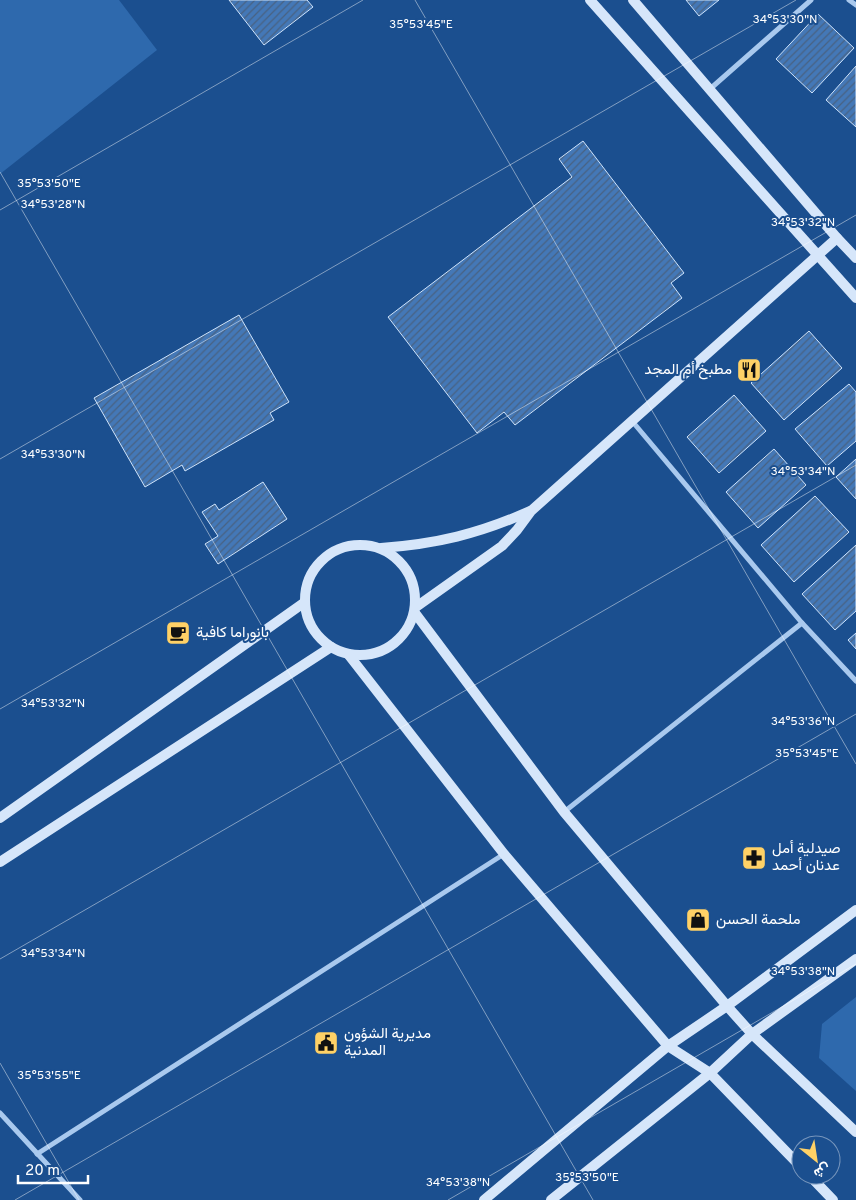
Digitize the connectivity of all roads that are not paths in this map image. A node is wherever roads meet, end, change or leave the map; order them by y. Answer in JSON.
{"nodes":[{"id":1,"x":590,"y":0,"type":"edge"},
{"id":2,"x":633,"y":0,"type":"edge"},
{"id":3,"x":811,"y":0,"type":"edge"},
{"id":4,"x":849,"y":0,"type":"edge"},
{"id":5,"x":856,"y":5,"type":"edge"},
{"id":6,"x":709,"y":90,"type":"junction"},
{"id":7,"x":837,"y":238,"type":"junction"},
{"id":8,"x":819,"y":255,"type":"junction"},
{"id":9,"x":856,"y":258,"type":"edge"},
{"id":10,"x":856,"y":298,"type":"edge"},
{"id":11,"x":632,"y":421,"type":"junction"},
{"id":12,"x":531,"y":511,"type":"junction"},
{"id":13,"x":381,"y":548,"type":"junction"},
{"id":14,"x":304,"y":602,"type":"junction"},
{"id":15,"x":415,"y":610,"type":"junction"},
{"id":16,"x":802,"y":623,"type":"junction"},
{"id":17,"x":331,"y":647,"type":"junction"},
{"id":18,"x":348,"y":654,"type":"junction"},
{"id":19,"x":856,"y":681,"type":"edge"},
{"id":20,"x":564,"y":812,"type":"junction"},
{"id":21,"x":0,"y":818,"type":"edge"},
{"id":22,"x":504,"y":854,"type":"junction"},
{"id":23,"x":0,"y":862,"type":"edge"},
{"id":24,"x":856,"y":910,"type":"edge"},
{"id":25,"x":856,"y":959,"type":"edge"},
{"id":26,"x":726,"y":1006,"type":"junction"},
{"id":27,"x":752,"y":1034,"type":"junction"},
{"id":28,"x":668,"y":1046,"type":"junction"},
{"id":29,"x":710,"y":1073,"type":"junction"},
{"id":30,"x":0,"y":1113,"type":"edge"},
{"id":31,"x":856,"y":1132,"type":"edge"},
{"id":32,"x":37,"y":1154,"type":"junction"},
{"id":33,"x":791,"y":1157,"type":"edge"},
{"id":34,"x":819,"y":1185,"type":"edge"},
{"id":35,"x":80,"y":1200,"type":"edge"},
{"id":36,"x":484,"y":1200,"type":"edge"},
{"id":37,"x":551,"y":1200,"type":"edge"},
{"id":38,"x":833,"y":1200,"type":"edge"}],
"edges":[{"from":1,"to":8,"type":"main road"},
{"from":2,"to":6,"type":"main road"},
{"from":3,"to":6,"type":"street"},
{"from":4,"to":5,"type":"street"},
{"from":6,"to":7,"type":"main road"},
{"from":7,"to":8,"type":"main road"},
{"from":7,"to":9,"type":"main road"},
{"from":8,"to":10,"type":"main road"},
{"from":8,"to":11,"type":"main road"},
{"from":11,"to":12,"type":"main road"},
{"from":11,"to":16,"type":"street"},
{"from":12,"to":13,"type":"main road"},
{"from":12,"to":15,"type":"main road"},
{"from":13,"to":14,"type":"main road"},
{"from":13,"to":15,"type":"main road"},
{"from":14,"to":17,"type":"main road"},
{"from":14,"to":21,"type":"main road"},
{"from":15,"to":18,"type":"main road"},
{"from":15,"to":20,"type":"main road"},
{"from":16,"to":19,"type":"street"},
{"from":16,"to":20,"type":"street"},
{"from":17,"to":18,"type":"main road"},
{"from":17,"to":23,"type":"main road"},
{"from":18,"to":22,"type":"main road"},
{"from":20,"to":26,"type":"main road"},
{"from":22,"to":28,"type":"main road"},
{"from":22,"to":32,"type":"street"},
{"from":24,"to":26,"type":"main road"},
{"from":25,"to":27,"type":"main road"},
{"from":26,"to":27,"type":"main road"},
{"from":26,"to":28,"type":"main road"},
{"from":27,"to":29,"type":"main road"},
{"from":27,"to":31,"type":"main road"},
{"from":28,"to":29,"type":"main road"},
{"from":28,"to":36,"type":"main road"},
{"from":29,"to":33,"type":"main road"},
{"from":29,"to":37,"type":"main road"},
{"from":30,"to":32,"type":"street"},
{"from":32,"to":35,"type":"street"},
{"from":34,"to":38,"type":"main road"}]}
